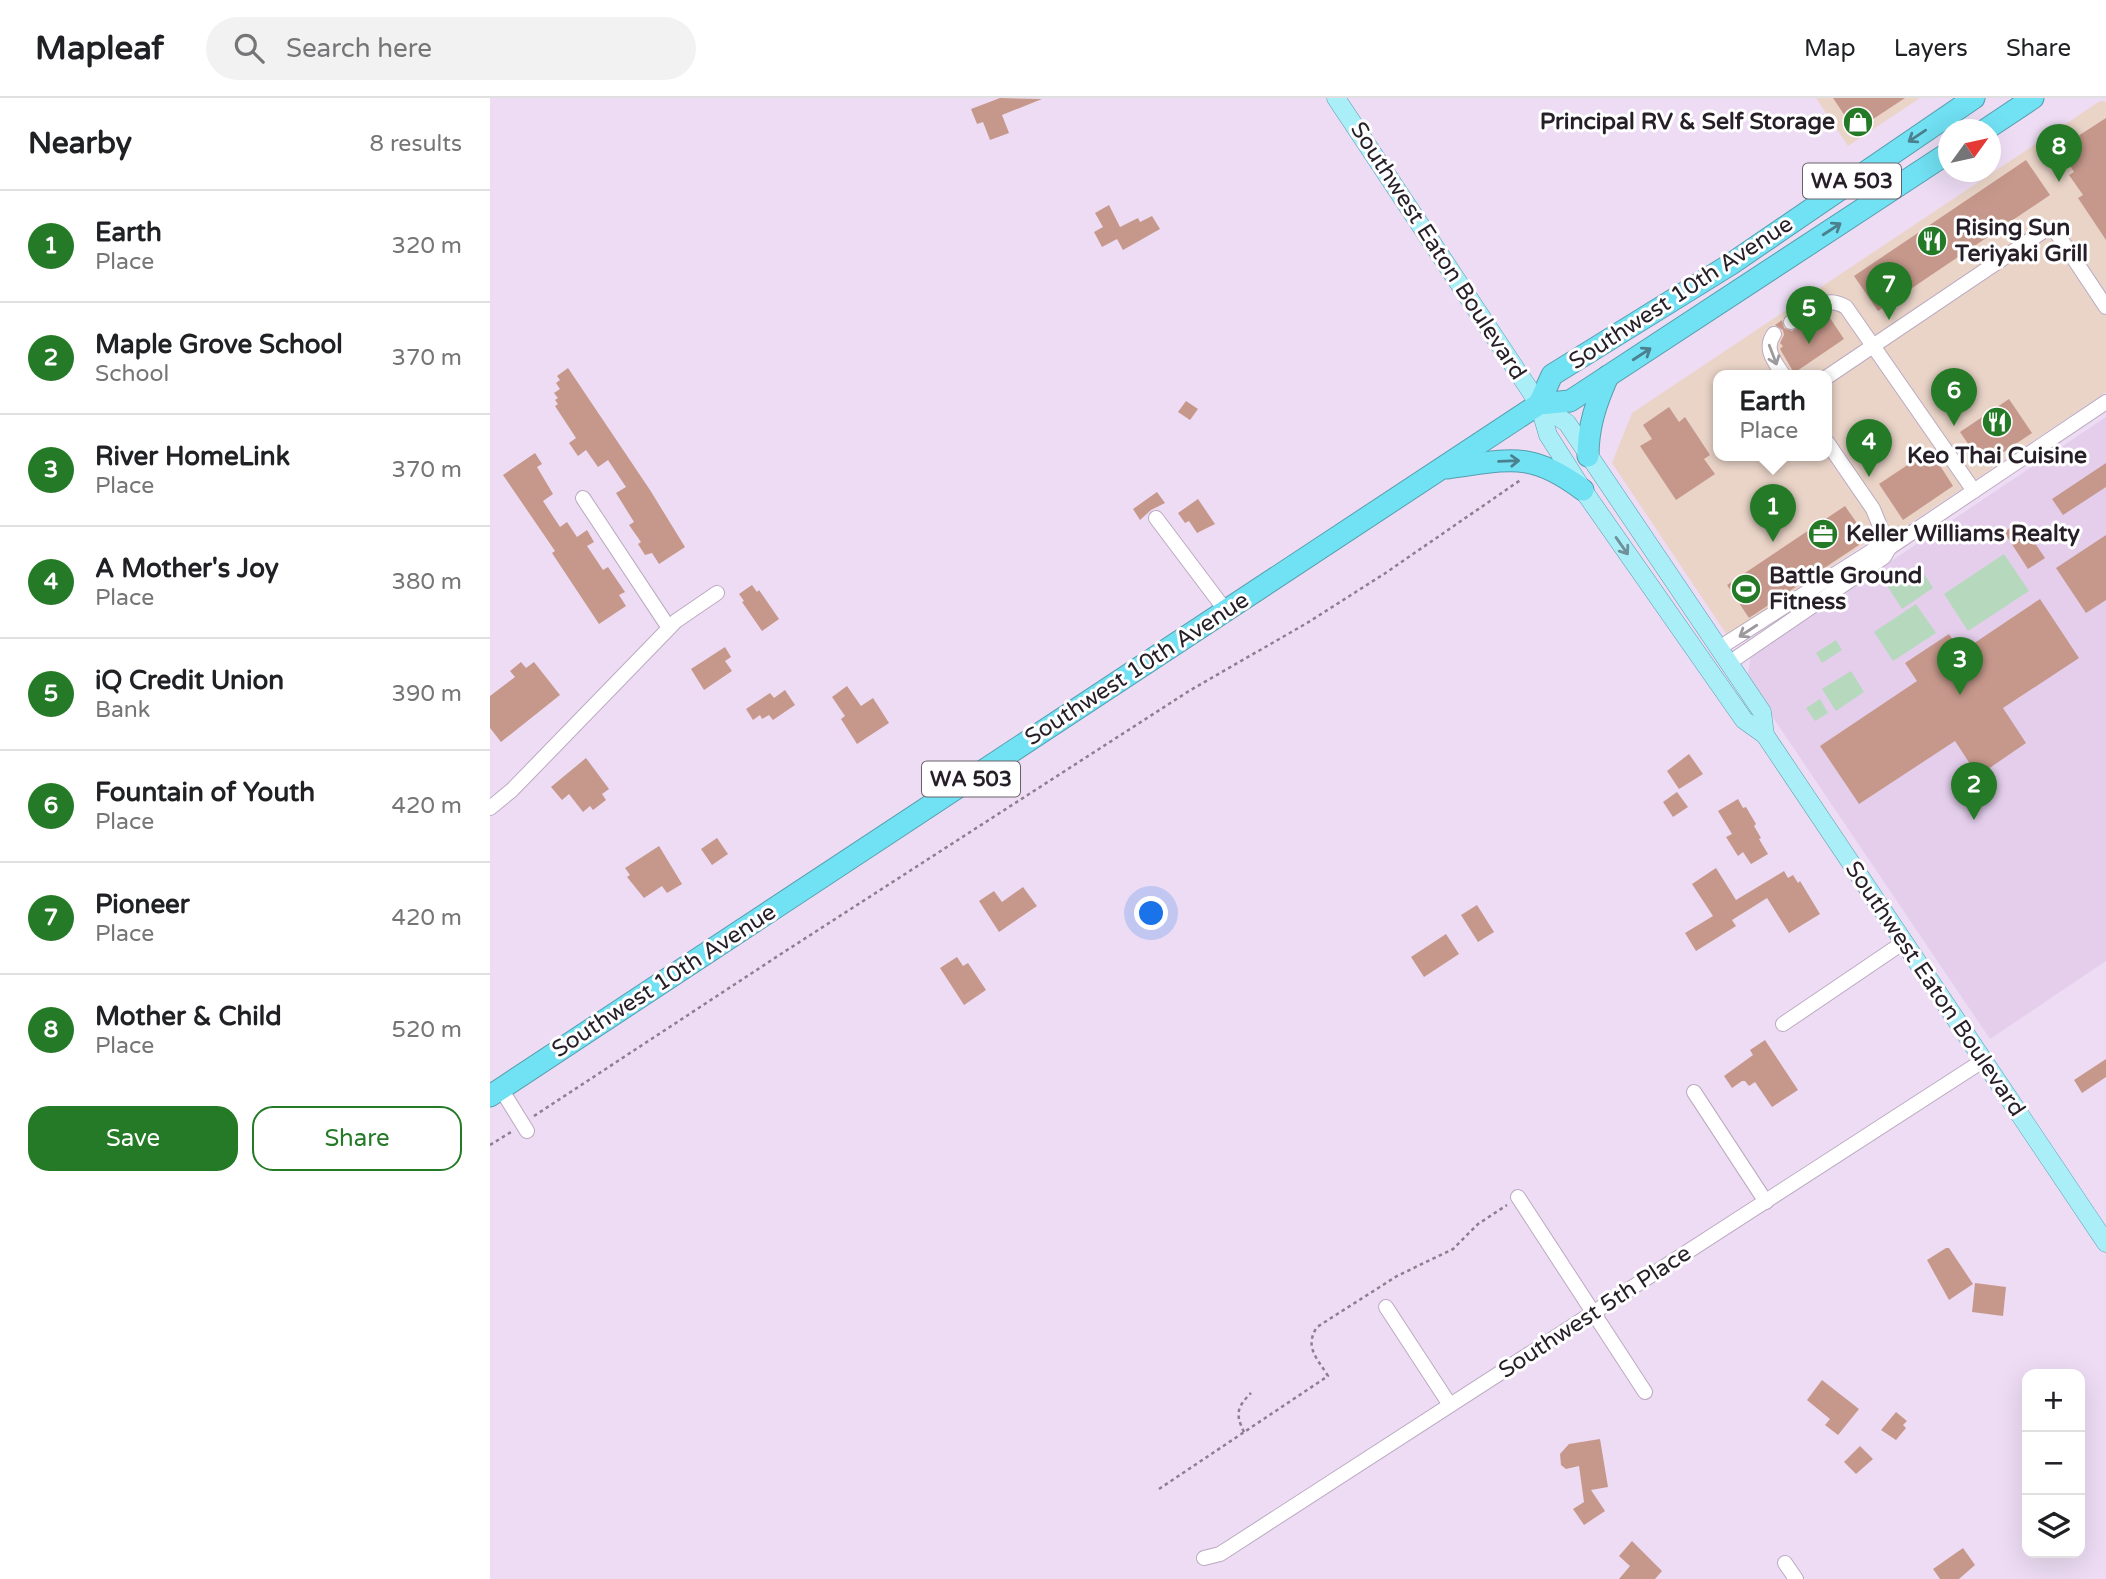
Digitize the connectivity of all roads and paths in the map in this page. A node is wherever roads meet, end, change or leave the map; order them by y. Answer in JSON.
{"nodes":[{"id":1,"x":1336,"y":98,"type":"edge"},
{"id":2,"x":1974,"y":98,"type":"edge"},
{"id":3,"x":2033,"y":98,"type":"edge"},
{"id":4,"x":2001,"y":119,"type":"edge"},
{"id":5,"x":1938,"y":160,"type":"edge"},
{"id":6,"x":2106,"y":307,"type":"edge"},
{"id":7,"x":1791,"y":323,"type":"dead end"},
{"id":8,"x":1774,"y":334,"type":"dead end"},
{"id":9,"x":1874,"y":346,"type":"junction"},
{"id":10,"x":1780,"y":370,"type":"edge"},
{"id":11,"x":1832,"y":374,"type":"edge"},
{"id":12,"x":1608,"y":376,"type":"junction"},
{"id":13,"x":2106,"y":402,"type":"edge"},
{"id":14,"x":1539,"y":404,"type":"junction"},
{"id":15,"x":1832,"y":449,"type":"edge"},
{"id":16,"x":1588,"y":456,"type":"junction"},
{"id":17,"x":1537,"y":463,"type":"junction"},
{"id":18,"x":1441,"y":469,"type":"junction"},
{"id":19,"x":1583,"y":490,"type":"junction"},
{"id":20,"x":1974,"y":491,"type":"junction"},
{"id":21,"x":583,"y":498,"type":"dead end"},
{"id":22,"x":1156,"y":518,"type":"dead end"},
{"id":23,"x":1889,"y":548,"type":"junction"},
{"id":24,"x":717,"y":593,"type":"dead end"},
{"id":25,"x":1226,"y":611,"type":"junction"},
{"id":26,"x":1668,"y":612,"type":"junction"},
{"id":27,"x":669,"y":628,"type":"junction"},
{"id":28,"x":1718,"y":648,"type":"junction"},
{"id":29,"x":1729,"y":663,"type":"junction"},
{"id":30,"x":1765,"y":735,"type":"junction"},
{"id":31,"x":490,"y":807,"type":"edge"},
{"id":32,"x":1904,"y":942,"type":"junction"},
{"id":33,"x":1783,"y":1024,"type":"dead end"},
{"id":34,"x":1984,"y":1060,"type":"junction"},
{"id":35,"x":495,"y":1093,"type":"edge"},
{"id":36,"x":1694,"y":1093,"type":"dead end"},
{"id":37,"x":525,"y":1127,"type":"junction"},
{"id":38,"x":490,"y":1145,"type":"edge"},
{"id":39,"x":1518,"y":1198,"type":"joint"},
{"id":40,"x":1766,"y":1202,"type":"junction"},
{"id":41,"x":2104,"y":1234,"type":"edge"},
{"id":42,"x":1386,"y":1307,"type":"dead end"},
{"id":43,"x":1594,"y":1314,"type":"junction"},
{"id":44,"x":1645,"y":1392,"type":"dead end"},
{"id":45,"x":1251,"y":1393,"type":"dead end"},
{"id":46,"x":1450,"y":1405,"type":"junction"},
{"id":47,"x":1244,"y":1432,"type":"junction"},
{"id":48,"x":1159,"y":1489,"type":"dead end"},
{"id":49,"x":1204,"y":1558,"type":"dead end"},
{"id":50,"x":1785,"y":1563,"type":"dead end"},
{"id":51,"x":1796,"y":1579,"type":"edge"}],
"edges":[{"from":1,"to":14,"type":"main road","name":"Southwest Eaton Boulevard"},
{"from":2,"to":14,"type":"highway","name":"Southwest 10th Avenue","number":"WA 503","one_way":true},
{"from":3,"to":4,"type":"highway"},
{"from":12,"to":5,"type":"highway","name":"Southwest 10th Avenue","number":"WA 503","one_way":true},
{"from":6,"to":9,"type":"street"},
{"from":7,"to":9,"type":"street"},
{"from":8,"to":10,"type":"street","one_way":true},
{"from":9,"to":11,"type":"street"},
{"from":9,"to":20,"type":"street"},
{"from":12,"to":14,"type":"highway","name":"Southwest 10th Avenue","number":"WA 503"},
{"from":12,"to":16,"type":"highway"},
{"from":13,"to":20,"type":"street"},
{"from":14,"to":16,"type":"main road","name":"Southwest Eaton Boulevard"},
{"from":14,"to":18,"type":"highway","name":"Southwest 10th Avenue","number":"WA 503"},
{"from":14,"to":19,"type":"main road","name":"Southwest Eaton Boulevard"},
{"from":15,"to":23,"type":"street"},
{"from":16,"to":28,"type":"main road","name":"Southwest Eaton Boulevard"},
{"from":18,"to":17,"type":"highway","one_way":true},
{"from":17,"to":19,"type":"highway"},
{"from":17,"to":37,"type":"path"},
{"from":18,"to":25,"type":"highway","name":"Southwest 10th Avenue","number":"WA 503"},
{"from":19,"to":26,"type":"main road","name":"Southwest Eaton Boulevard","one_way":true},
{"from":20,"to":23,"type":"street"},
{"from":21,"to":27,"type":"street"},
{"from":22,"to":25,"type":"street"},
{"from":23,"to":28,"type":"street","one_way":true},
{"from":23,"to":29,"type":"street"},
{"from":24,"to":27,"type":"street"},
{"from":25,"to":35,"type":"highway","name":"Southwest 10th Avenue","number":"WA 503"},
{"from":26,"to":29,"type":"main road"},
{"from":26,"to":30,"type":"main road","name":"Southwest Eaton Boulevard"},
{"from":27,"to":31,"type":"street"},
{"from":28,"to":29,"type":"main road","name":"Southwest Eaton Boulevard"},
{"from":29,"to":30,"type":"main road","name":"Southwest Eaton Boulevard"},
{"from":30,"to":32,"type":"main road","name":"Southwest Eaton Boulevard"},
{"from":32,"to":33,"type":"street"},
{"from":32,"to":34,"type":"main road","name":"Southwest Eaton Boulevard"},
{"from":34,"to":40,"type":"street","name":"Southwest 5th Place"},
{"from":34,"to":41,"type":"main road","name":"Southwest Eaton Boulevard"},
{"from":35,"to":37,"type":"street"},
{"from":36,"to":40,"type":"street"},
{"from":37,"to":38,"type":"path"},
{"from":39,"to":43,"type":"street"},
{"from":39,"to":47,"type":"path"},
{"from":40,"to":43,"type":"street","name":"Southwest 5th Place"},
{"from":42,"to":46,"type":"street"},
{"from":43,"to":44,"type":"street"},
{"from":43,"to":46,"type":"street","name":"Southwest 5th Place"},
{"from":45,"to":47,"type":"path"},
{"from":46,"to":49,"type":"street","name":"Southwest 5th Place"},
{"from":47,"to":48,"type":"path"},
{"from":50,"to":51,"type":"street"}]}
